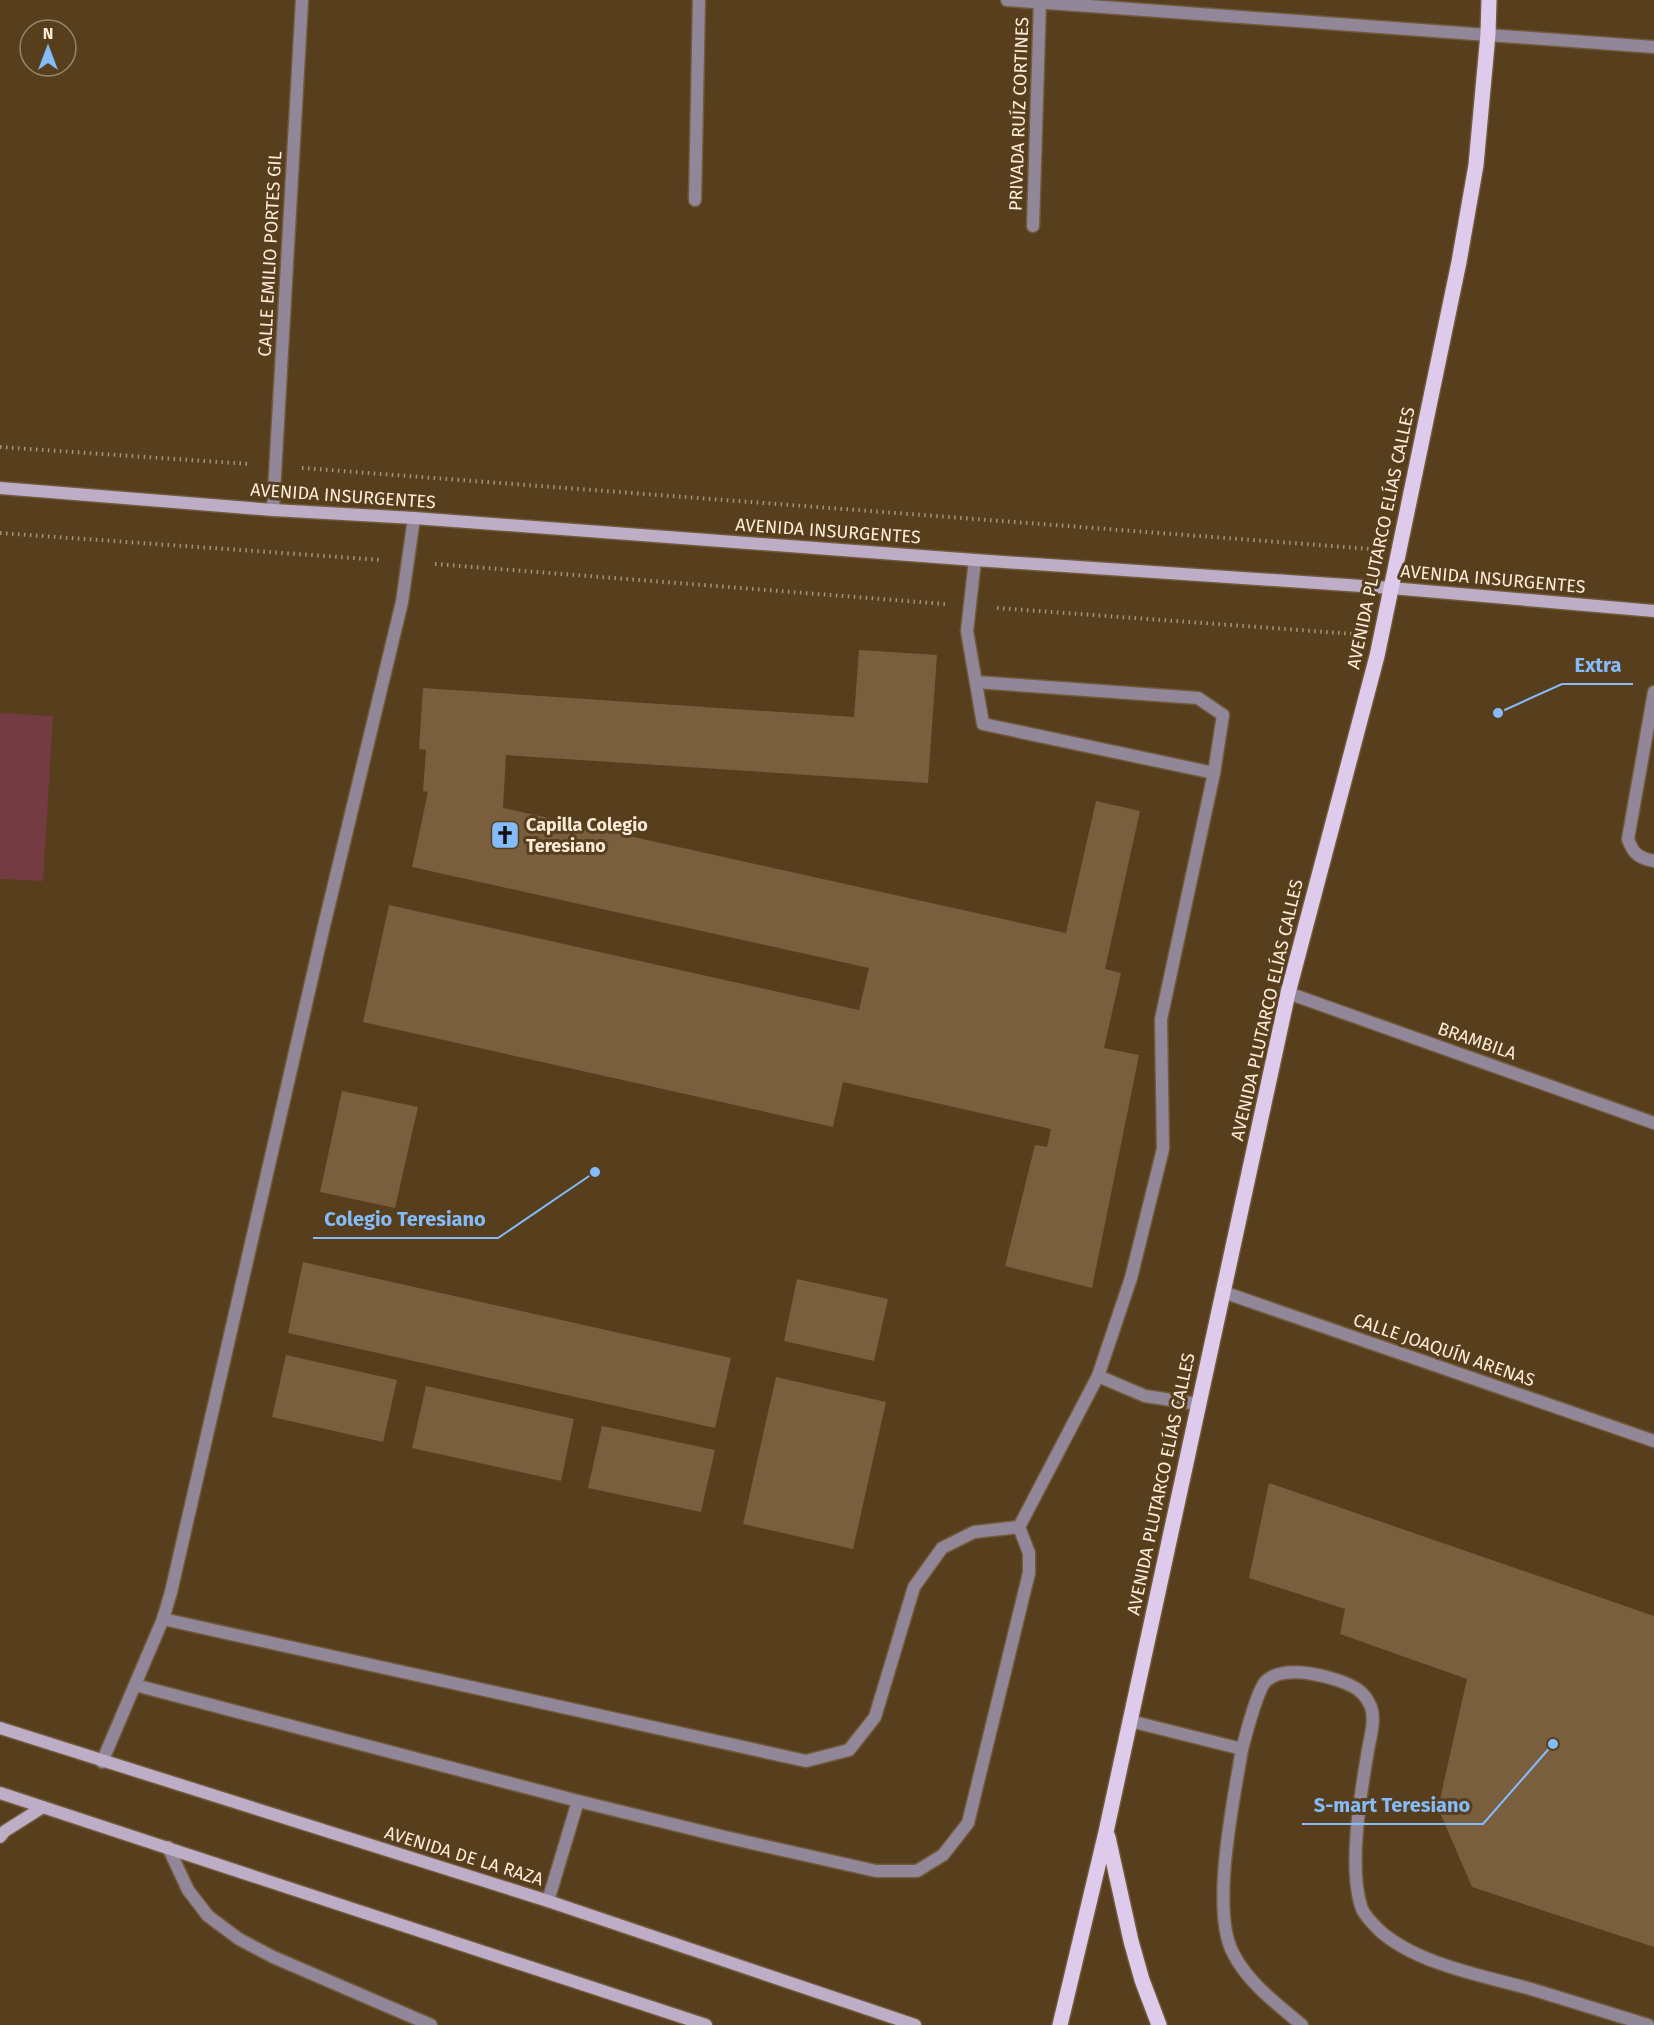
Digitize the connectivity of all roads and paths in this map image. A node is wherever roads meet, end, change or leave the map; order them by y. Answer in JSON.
{"nodes":[{"id":1,"x":302,"y":0,"type":"edge"},
{"id":2,"x":699,"y":0,"type":"edge"},
{"id":3,"x":1006,"y":0,"type":"edge"},
{"id":4,"x":1489,"y":0,"type":"edge"},
{"id":5,"x":1040,"y":1,"type":"edge"},
{"id":6,"x":1488,"y":34,"type":"junction"},
{"id":7,"x":1654,"y":47,"type":"edge"},
{"id":8,"x":695,"y":200,"type":"dead end"},
{"id":9,"x":1033,"y":226,"type":"dead end"},
{"id":10,"x":0,"y":447,"type":"edge"},
{"id":11,"x":276,"y":466,"type":"junction"},
{"id":12,"x":0,"y":488,"type":"edge"},
{"id":13,"x":273,"y":510,"type":"junction"},
{"id":14,"x":414,"y":518,"type":"junction"},
{"id":15,"x":0,"y":533,"type":"edge"},
{"id":16,"x":1399,"y":551,"type":"junction"},
{"id":17,"x":975,"y":560,"type":"junction"},
{"id":18,"x":409,"y":562,"type":"junction"},
{"id":19,"x":1391,"y":588,"type":"junction"},
{"id":20,"x":969,"y":606,"type":"junction"},
{"id":21,"x":1654,"y":610,"type":"edge"},
{"id":22,"x":1381,"y":636,"type":"junction"},
{"id":23,"x":976,"y":682,"type":"junction"},
{"id":24,"x":1654,"y":692,"type":"edge"},
{"id":25,"x":1214,"y":772,"type":"junction"},
{"id":26,"x":1654,"y":861,"type":"edge"},
{"id":27,"x":1288,"y":993,"type":"junction"},
{"id":28,"x":1654,"y":1123,"type":"edge"},
{"id":29,"x":1223,"y":1292,"type":"junction"},
{"id":30,"x":1098,"y":1376,"type":"junction"},
{"id":31,"x":1198,"y":1404,"type":"junction"},
{"id":32,"x":1654,"y":1441,"type":"edge"},
{"id":33,"x":1019,"y":1527,"type":"junction"},
{"id":34,"x":163,"y":1619,"type":"junction"},
{"id":35,"x":135,"y":1685,"type":"junction"},
{"id":36,"x":1130,"y":1721,"type":"junction"},
{"id":37,"x":0,"y":1728,"type":"edge"},
{"id":38,"x":1242,"y":1749,"type":"junction"},
{"id":39,"x":102,"y":1762,"type":"junction"},
{"id":40,"x":0,"y":1792,"type":"edge"},
{"id":41,"x":578,"y":1801,"type":"junction"},
{"id":42,"x":43,"y":1807,"type":"junction"},
{"id":43,"x":1106,"y":1832,"type":"junction"},
{"id":44,"x":0,"y":1837,"type":"edge"},
{"id":45,"x":168,"y":1847,"type":"junction"},
{"id":46,"x":548,"y":1901,"type":"junction"},
{"id":47,"x":431,"y":2025,"type":"edge"},
{"id":48,"x":706,"y":2025,"type":"edge"},
{"id":49,"x":915,"y":2025,"type":"edge"},
{"id":50,"x":1060,"y":2025,"type":"edge"},
{"id":51,"x":1159,"y":2025,"type":"edge"},
{"id":52,"x":1302,"y":2025,"type":"edge"},
{"id":53,"x":1648,"y":2025,"type":"edge"}],
"edges":[{"from":1,"to":11,"type":"street","name":"CALLE EMILIO PORTES GIL"},
{"from":2,"to":8,"type":"street"},
{"from":3,"to":5,"type":"street"},
{"from":4,"to":6,"type":"main road","name":"AVENIDA PLUTARCO ELÍAS CALLES"},
{"from":5,"to":6,"type":"street"},
{"from":5,"to":9,"type":"street","name":"PRIVADA RUÍZ CORTINES"},
{"from":6,"to":7,"type":"street"},
{"from":6,"to":16,"type":"main road","name":"AVENIDA PLUTARCO ELÍAS CALLES"},
{"from":10,"to":11,"type":"path"},
{"from":11,"to":13,"type":"street","name":"CALLE EMILIO PORTES GIL"},
{"from":11,"to":16,"type":"path"},
{"from":12,"to":13,"type":"main road","name":"AVENIDA INSURGENTES"},
{"from":13,"to":14,"type":"main road","name":"AVENIDA INSURGENTES"},
{"from":14,"to":17,"type":"main road","name":"AVENIDA INSURGENTES"},
{"from":14,"to":18,"type":"street"},
{"from":15,"to":18,"type":"path"},
{"from":16,"to":19,"type":"main road","name":"AVENIDA PLUTARCO ELÍAS CALLES"},
{"from":17,"to":19,"type":"main road","name":"AVENIDA INSURGENTES"},
{"from":17,"to":20,"type":"street"},
{"from":18,"to":20,"type":"path"},
{"from":18,"to":34,"type":"street"},
{"from":19,"to":21,"type":"main road","name":"AVENIDA INSURGENTES"},
{"from":19,"to":22,"type":"main road","name":"AVENIDA PLUTARCO ELÍAS CALLES"},
{"from":20,"to":22,"type":"path"},
{"from":20,"to":23,"type":"street"},
{"from":22,"to":27,"type":"main road","name":"AVENIDA PLUTARCO ELÍAS CALLES"},
{"from":23,"to":25,"type":"street"},
{"from":23,"to":25,"type":"street"},
{"from":24,"to":26,"type":"street"},
{"from":25,"to":30,"type":"street"},
{"from":27,"to":28,"type":"street","name":"BRAMBILA"},
{"from":27,"to":29,"type":"main road","name":"AVENIDA PLUTARCO ELÍAS CALLES"},
{"from":29,"to":31,"type":"main road","name":"AVENIDA PLUTARCO ELÍAS CALLES"},
{"from":29,"to":32,"type":"street","name":"CALLE JOAQUÍN ARENAS"},
{"from":30,"to":31,"type":"street"},
{"from":30,"to":33,"type":"street"},
{"from":31,"to":36,"type":"main road","name":"AVENIDA PLUTARCO ELÍAS CALLES"},
{"from":33,"to":34,"type":"street"},
{"from":33,"to":41,"type":"street"},
{"from":34,"to":35,"type":"street"},
{"from":35,"to":39,"type":"street"},
{"from":35,"to":41,"type":"street"},
{"from":36,"to":38,"type":"street"},
{"from":36,"to":43,"type":"main road","name":"AVENIDA PLUTARCO ELÍAS CALLES"},
{"from":37,"to":39,"type":"main road","name":"AVENIDA DE LA RAZA"},
{"from":38,"to":52,"type":"street"},
{"from":38,"to":53,"type":"street"},
{"from":39,"to":46,"type":"main road","name":"AVENIDA DE LA RAZA"},
{"from":40,"to":42,"type":"main road"},
{"from":41,"to":46,"type":"street"},
{"from":42,"to":44,"type":"main road"},
{"from":42,"to":45,"type":"main road"},
{"from":43,"to":50,"type":"main road","name":"AVENIDA PLUTARCO ELÍAS CALLES"},
{"from":43,"to":51,"type":"main road"},
{"from":45,"to":47,"type":"street"},
{"from":45,"to":48,"type":"main road"},
{"from":46,"to":49,"type":"main road","name":"AVENIDA DE LA RAZA"}]}
